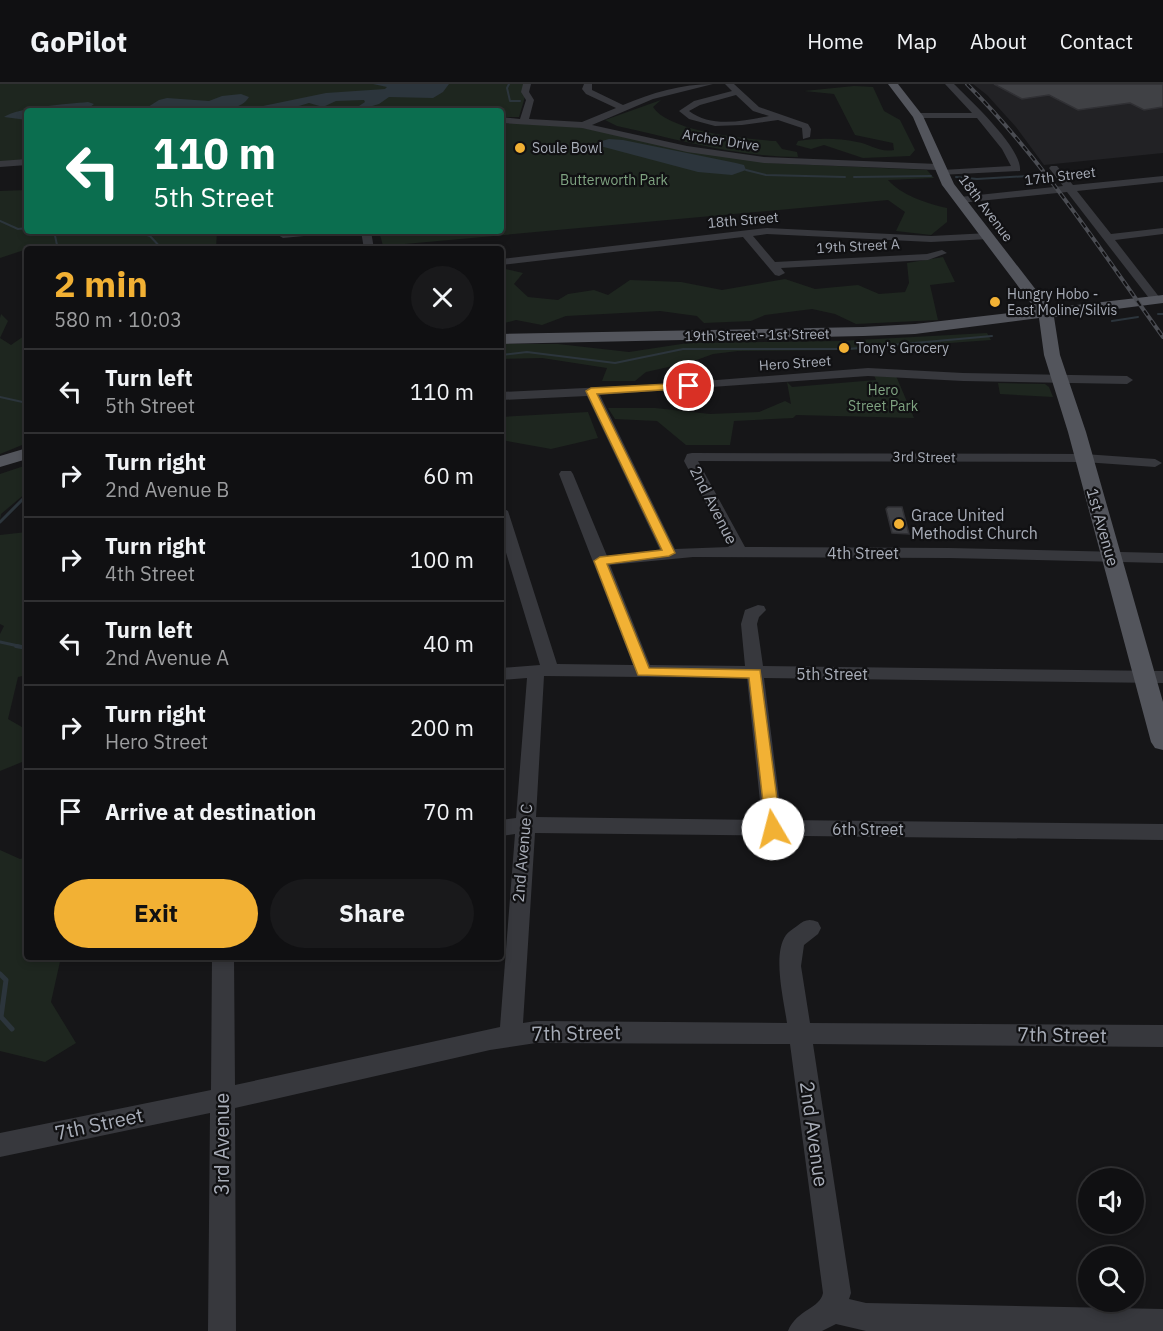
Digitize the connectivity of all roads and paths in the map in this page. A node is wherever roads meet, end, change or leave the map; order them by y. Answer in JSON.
{"nodes":[{"id":1,"x":527,"y":84,"type":"edge"},
{"id":2,"x":588,"y":84,"type":"edge"},
{"id":3,"x":709,"y":84,"type":"edge"},
{"id":4,"x":729,"y":84,"type":"edge"},
{"id":5,"x":893,"y":84,"type":"edge"},
{"id":6,"x":949,"y":84,"type":"edge"},
{"id":7,"x":737,"y":92,"type":"junction"},
{"id":8,"x":622,"y":108,"type":"junction"},
{"id":9,"x":978,"y":115,"type":"junction"},
{"id":10,"x":918,"y":116,"type":"junction"},
{"id":11,"x":779,"y":117,"type":"junction"},
{"id":12,"x":504,"y":120,"type":"edge"},
{"id":13,"x":524,"y":120,"type":"junction"},
{"id":14,"x":582,"y":125,"type":"junction"},
{"id":15,"x":806,"y":137,"type":"dead end"},
{"id":16,"x":24,"y":162,"type":"edge"},
{"id":17,"x":0,"y":164,"type":"edge"},
{"id":18,"x":1054,"y":168,"type":"dead end"},
{"id":19,"x":940,"y":170,"type":"junction"},
{"id":20,"x":1163,"y":179,"type":"edge"},
{"id":21,"x":1070,"y":189,"type":"junction"},
{"id":22,"x":960,"y":200,"type":"junction"},
{"id":23,"x":1163,"y":231,"type":"edge"},
{"id":24,"x":300,"y":234,"type":"edge"},
{"id":25,"x":746,"y":234,"type":"junction"},
{"id":26,"x":283,"y":236,"type":"dead end"},
{"id":27,"x":989,"y":237,"type":"junction"},
{"id":28,"x":1107,"y":238,"type":"junction"},
{"id":29,"x":942,"y":253,"type":"dead end"},
{"id":30,"x":504,"y":262,"type":"edge"},
{"id":31,"x":1159,"y":300,"type":"edge"},
{"id":32,"x":1047,"y":314,"type":"junction"},
{"id":33,"x":915,"y":329,"type":"junction"},
{"id":34,"x":504,"y":339,"type":"edge"},
{"id":35,"x":1049,"y":342,"type":"junction"},
{"id":36,"x":1061,"y":378,"type":"junction"},
{"id":37,"x":1127,"y":380,"type":"dead end"},
{"id":38,"x":591,"y":391,"type":"junction"},
{"id":39,"x":504,"y":396,"type":"edge"},
{"id":40,"x":24,"y":454,"type":"edge"},
{"id":41,"x":692,"y":457,"type":"joint"},
{"id":42,"x":1084,"y":458,"type":"junction"},
{"id":43,"x":0,"y":462,"type":"edge"},
{"id":44,"x":1155,"y":463,"type":"dead end"},
{"id":45,"x":566,"y":474,"type":"dead end"},
{"id":46,"x":504,"y":522,"type":"edge"},
{"id":47,"x":669,"y":553,"type":"junction"},
{"id":48,"x":737,"y":553,"type":"junction"},
{"id":49,"x":1112,"y":556,"type":"junction"},
{"id":50,"x":1163,"y":558,"type":"edge"},
{"id":51,"x":600,"y":561,"type":"junction"},
{"id":52,"x":758,"y":610,"type":"dead end"},
{"id":53,"x":543,"y":670,"type":"junction"},
{"id":54,"x":643,"y":672,"type":"junction"},
{"id":55,"x":504,"y":674,"type":"edge"},
{"id":56,"x":755,"y":674,"type":"junction"},
{"id":57,"x":1154,"y":677,"type":"edge"},
{"id":58,"x":1163,"y":742,"type":"edge"},
{"id":59,"x":524,"y":825,"type":"junction"},
{"id":60,"x":504,"y":828,"type":"edge"},
{"id":61,"x":773,"y":829,"type":"junction"},
{"id":62,"x":1163,"y":832,"type":"edge"},
{"id":63,"x":810,"y":928,"type":"dead end"},
{"id":64,"x":223,"y":960,"type":"edge"},
{"id":65,"x":801,"y":1033,"type":"junction"},
{"id":66,"x":511,"y":1035,"type":"junction"},
{"id":67,"x":1163,"y":1036,"type":"edge"},
{"id":68,"x":222,"y":1099,"type":"junction"},
{"id":69,"x":0,"y":1145,"type":"edge"},
{"id":70,"x":832,"y":1309,"type":"junction"},
{"id":71,"x":1163,"y":1323,"type":"edge"},
{"id":72,"x":222,"y":1331,"type":"edge"},
{"id":73,"x":802,"y":1331,"type":"edge"}],
"edges":[{"from":1,"to":13,"type":"street"},
{"from":2,"to":8,"type":"street"},
{"from":3,"to":8,"type":"street"},
{"from":4,"to":7,"type":"street"},
{"from":5,"to":10,"type":"main road","name":"18th Avenue"},
{"from":6,"to":9,"type":"street"},
{"from":7,"to":11,"type":"street"},
{"from":7,"to":11,"type":"street"},
{"from":8,"to":14,"type":"street"},
{"from":9,"to":10,"type":"street"},
{"from":9,"to":19,"type":"street","name":"Archer Drive"},
{"from":10,"to":19,"type":"main road","name":"18th Avenue"},
{"from":11,"to":15,"type":"street"},
{"from":12,"to":13,"type":"street","name":"Archer Drive"},
{"from":13,"to":14,"type":"street","name":"Archer Drive"},
{"from":14,"to":19,"type":"street","name":"Archer Drive"},
{"from":16,"to":17,"type":"street"},
{"from":18,"to":21,"type":"street"},
{"from":19,"to":22,"type":"main road","name":"18th Avenue"},
{"from":20,"to":21,"type":"street","name":"17th Street"},
{"from":21,"to":22,"type":"street","name":"17th Street"},
{"from":21,"to":28,"type":"street"},
{"from":22,"to":27,"type":"main road","name":"18th Avenue"},
{"from":23,"to":28,"type":"street"},
{"from":24,"to":26,"type":"street"},
{"from":25,"to":27,"type":"street","name":"18th Street"},
{"from":25,"to":29,"type":"street","name":"19th Street A"},
{"from":25,"to":30,"type":"street","name":"18th Street"},
{"from":27,"to":32,"type":"main road","name":"18th Avenue"},
{"from":28,"to":31,"type":"street"},
{"from":31,"to":32,"type":"main road","name":"19th Street - 1st Street"},
{"from":32,"to":33,"type":"main road","name":"19th Street - 1st Street"},
{"from":32,"to":35,"type":"main road","name":"1st Avenue"},
{"from":33,"to":34,"type":"main road","name":"19th Street - 1st Street"},
{"from":33,"to":35,"type":"main road"},
{"from":35,"to":36,"type":"main road","name":"1st Avenue"},
{"from":36,"to":37,"type":"street","name":"Hero Street"},
{"from":36,"to":38,"type":"street","name":"Hero Street"},
{"from":36,"to":42,"type":"main road","name":"1st Avenue"},
{"from":38,"to":39,"type":"street","name":"Hero Street"},
{"from":38,"to":47,"type":"street"},
{"from":40,"to":43,"type":"main road"},
{"from":41,"to":42,"type":"street","name":"3rd Street"},
{"from":41,"to":48,"type":"street","name":"2nd Avenue"},
{"from":42,"to":44,"type":"street","name":"3rd Street"},
{"from":42,"to":49,"type":"main road","name":"1st Avenue"},
{"from":45,"to":51,"type":"street"},
{"from":46,"to":53,"type":"street","name":"2nd Avenue C"},
{"from":47,"to":48,"type":"street","name":"4th Street"},
{"from":47,"to":51,"type":"street","name":"4th Street"},
{"from":48,"to":49,"type":"street","name":"4th Street"},
{"from":49,"to":50,"type":"street","name":"4th Street"},
{"from":49,"to":57,"type":"main road","name":"1st Avenue"},
{"from":51,"to":54,"type":"street"},
{"from":52,"to":56,"type":"street"},
{"from":53,"to":54,"type":"street","name":"5th Street"},
{"from":53,"to":55,"type":"street","name":"5th Street"},
{"from":53,"to":59,"type":"street","name":"2nd Avenue C"},
{"from":54,"to":56,"type":"street","name":"5th Street"},
{"from":56,"to":57,"type":"street","name":"5th Street"},
{"from":56,"to":61,"type":"street"},
{"from":57,"to":58,"type":"main road","name":"1st Avenue"},
{"from":59,"to":60,"type":"street","name":"6th Street"},
{"from":59,"to":61,"type":"street","name":"6th Street"},
{"from":59,"to":66,"type":"street","name":"2nd Avenue C"},
{"from":61,"to":62,"type":"street","name":"6th Street"},
{"from":63,"to":65,"type":"street","name":"2nd Avenue"},
{"from":64,"to":68,"type":"street","name":"3rd Avenue"},
{"from":65,"to":66,"type":"street","name":"7th Street"},
{"from":65,"to":67,"type":"street","name":"7th Street"},
{"from":65,"to":70,"type":"street","name":"2nd Avenue"},
{"from":66,"to":68,"type":"street","name":"7th Street"},
{"from":68,"to":69,"type":"street","name":"7th Street"},
{"from":68,"to":72,"type":"street","name":"3rd Avenue"},
{"from":70,"to":71,"type":"street"},
{"from":70,"to":73,"type":"street"}]}
